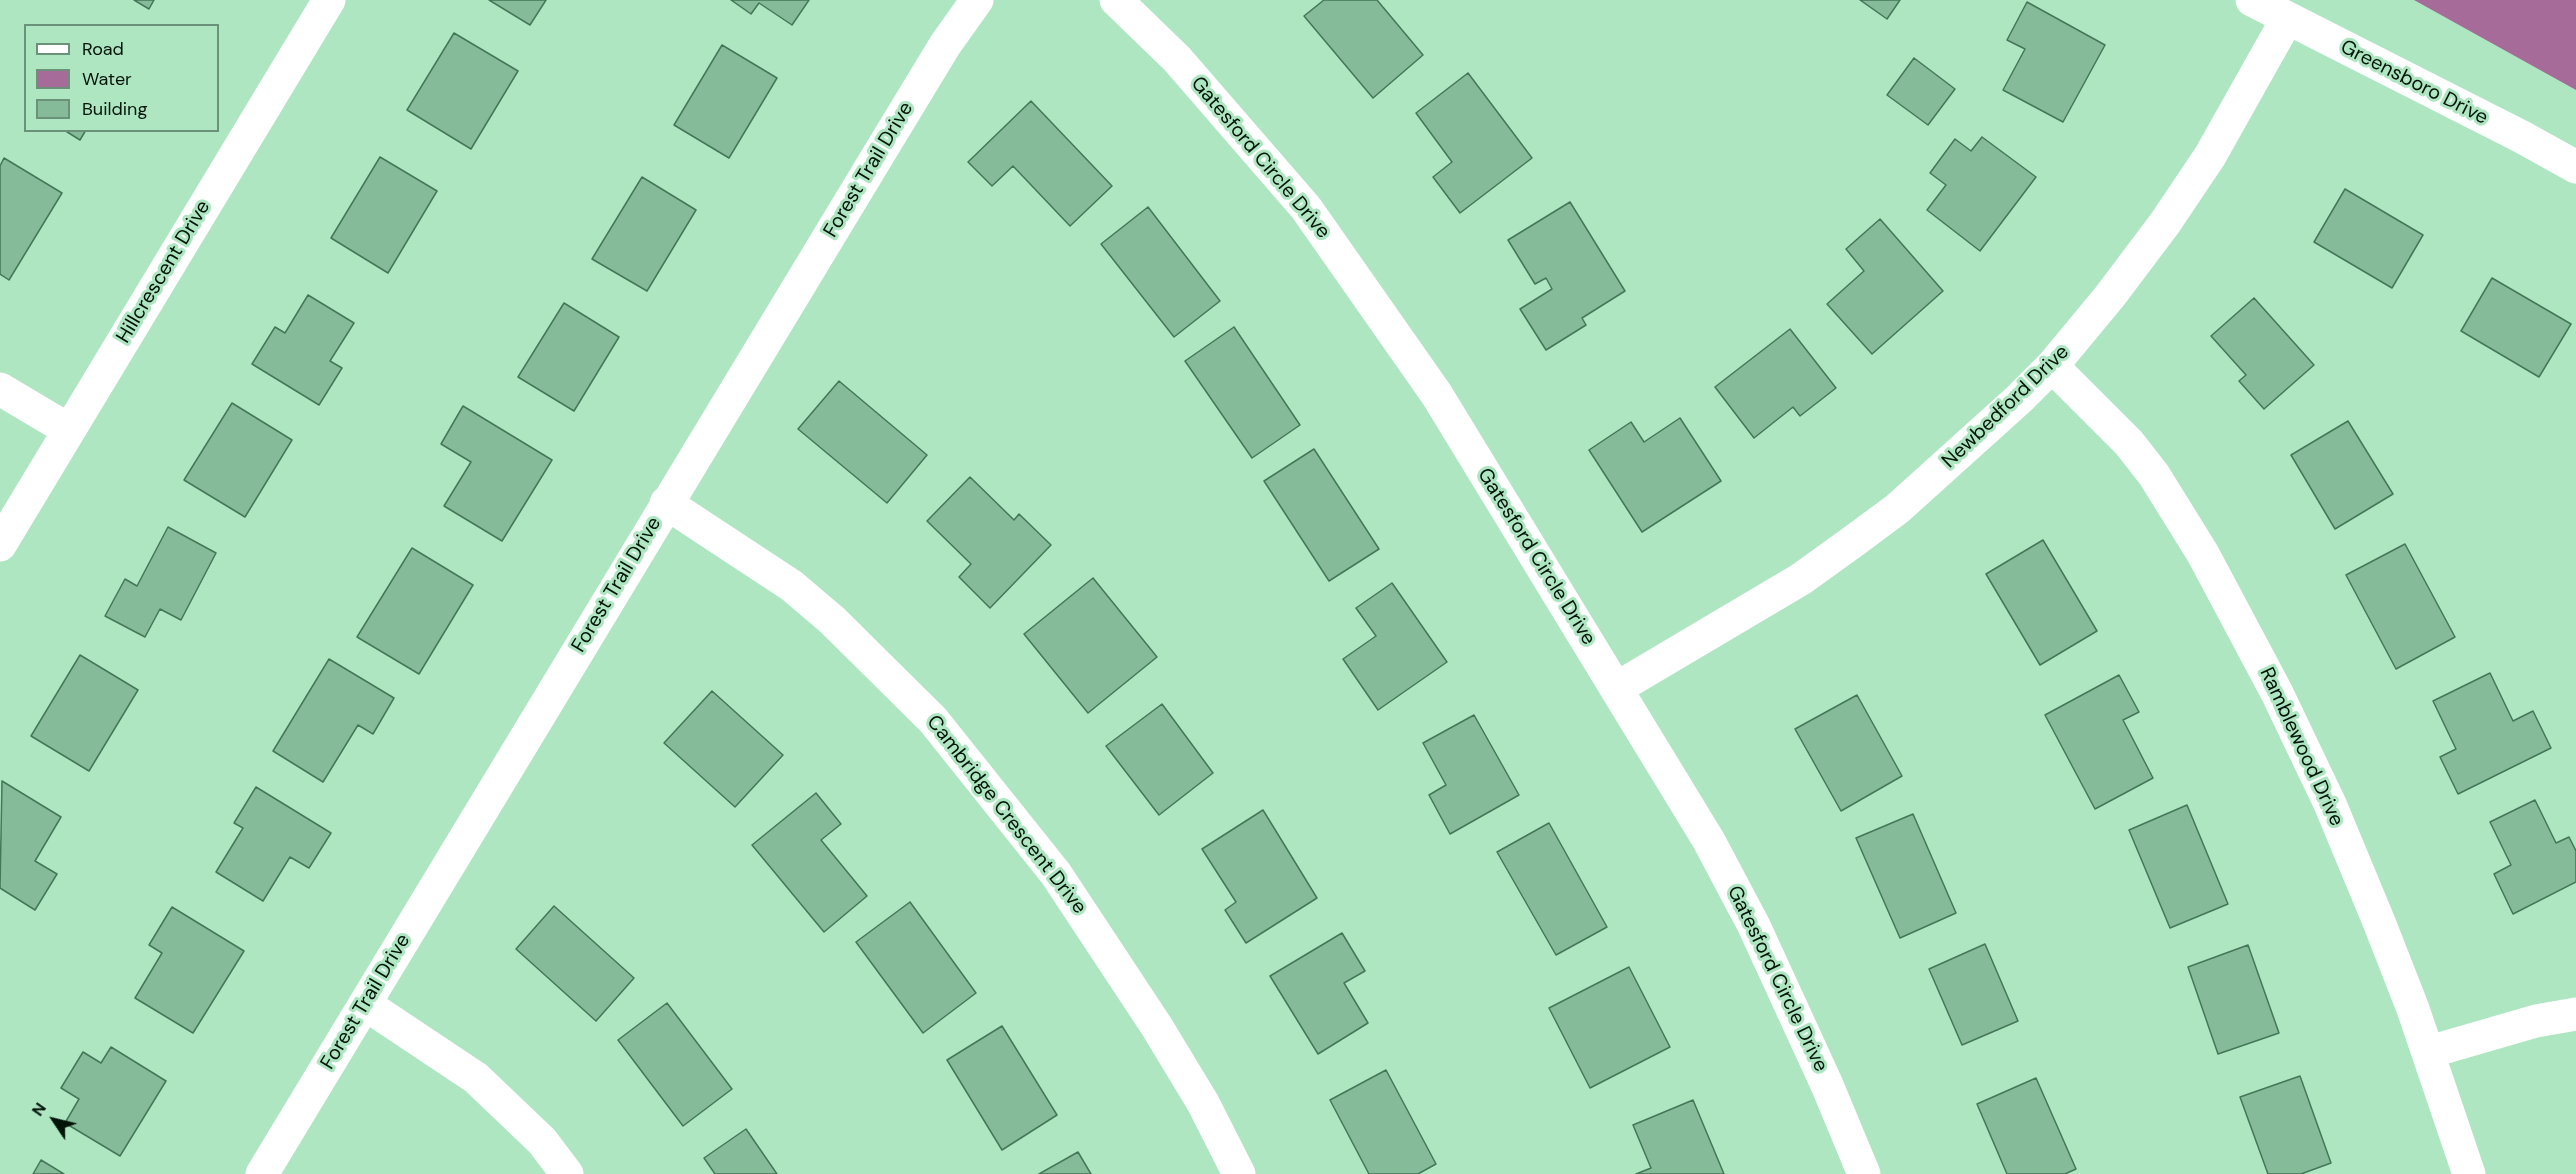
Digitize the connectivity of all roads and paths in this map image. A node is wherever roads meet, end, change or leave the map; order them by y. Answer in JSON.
{"nodes":[{"id":1,"x":329,"y":0,"type":"edge"},
{"id":2,"x":977,"y":0,"type":"edge"},
{"id":3,"x":1116,"y":0,"type":"edge"},
{"id":4,"x":2252,"y":0,"type":"edge"},
{"id":5,"x":2287,"y":19,"type":"junction"},
{"id":6,"x":2576,"y":167,"type":"edge"},
{"id":7,"x":2052,"y":366,"type":"junction"},
{"id":8,"x":0,"y":388,"type":"edge"},
{"id":9,"x":69,"y":430,"type":"junction"},
{"id":10,"x":666,"y":503,"type":"junction"},
{"id":11,"x":0,"y":545,"type":"edge"},
{"id":12,"x":1617,"y":688,"type":"junction"},
{"id":13,"x":365,"y":1004,"type":"junction"},
{"id":14,"x":2576,"y":1014,"type":"edge"},
{"id":15,"x":2428,"y":1052,"type":"junction"},
{"id":16,"x":262,"y":1174,"type":"edge"},
{"id":17,"x":567,"y":1174,"type":"edge"},
{"id":18,"x":1239,"y":1174,"type":"edge"},
{"id":19,"x":1864,"y":1174,"type":"edge"},
{"id":20,"x":2469,"y":1174,"type":"edge"}],
"edges":[{"from":1,"to":9,"type":"street","name":"Hillcrescent Drive"},
{"from":2,"to":10,"type":"street","name":"Forest Trail Drive"},
{"from":3,"to":12,"type":"street","name":"Gatesford Circle Drive"},
{"from":4,"to":5,"type":"street","name":"Greensboro Drive"},
{"from":5,"to":6,"type":"street","name":"Greensboro Drive"},
{"from":5,"to":7,"type":"street","name":"Newbedford Drive"},
{"from":7,"to":12,"type":"street","name":"Newbedford Drive"},
{"from":7,"to":15,"type":"street","name":"Ramblewood Drive"},
{"from":8,"to":9,"type":"street"},
{"from":9,"to":11,"type":"street","name":"Hillcrescent Drive"},
{"from":10,"to":13,"type":"street","name":"Forest Trail Drive"},
{"from":10,"to":18,"type":"street","name":"Cambridge Crescent Drive"},
{"from":12,"to":19,"type":"street","name":"Gatesford Circle Drive"},
{"from":13,"to":16,"type":"street","name":"Forest Trail Drive"},
{"from":13,"to":17,"type":"street"},
{"from":14,"to":15,"type":"street"},
{"from":15,"to":20,"type":"street","name":"Ramblewood Drive"}]}
